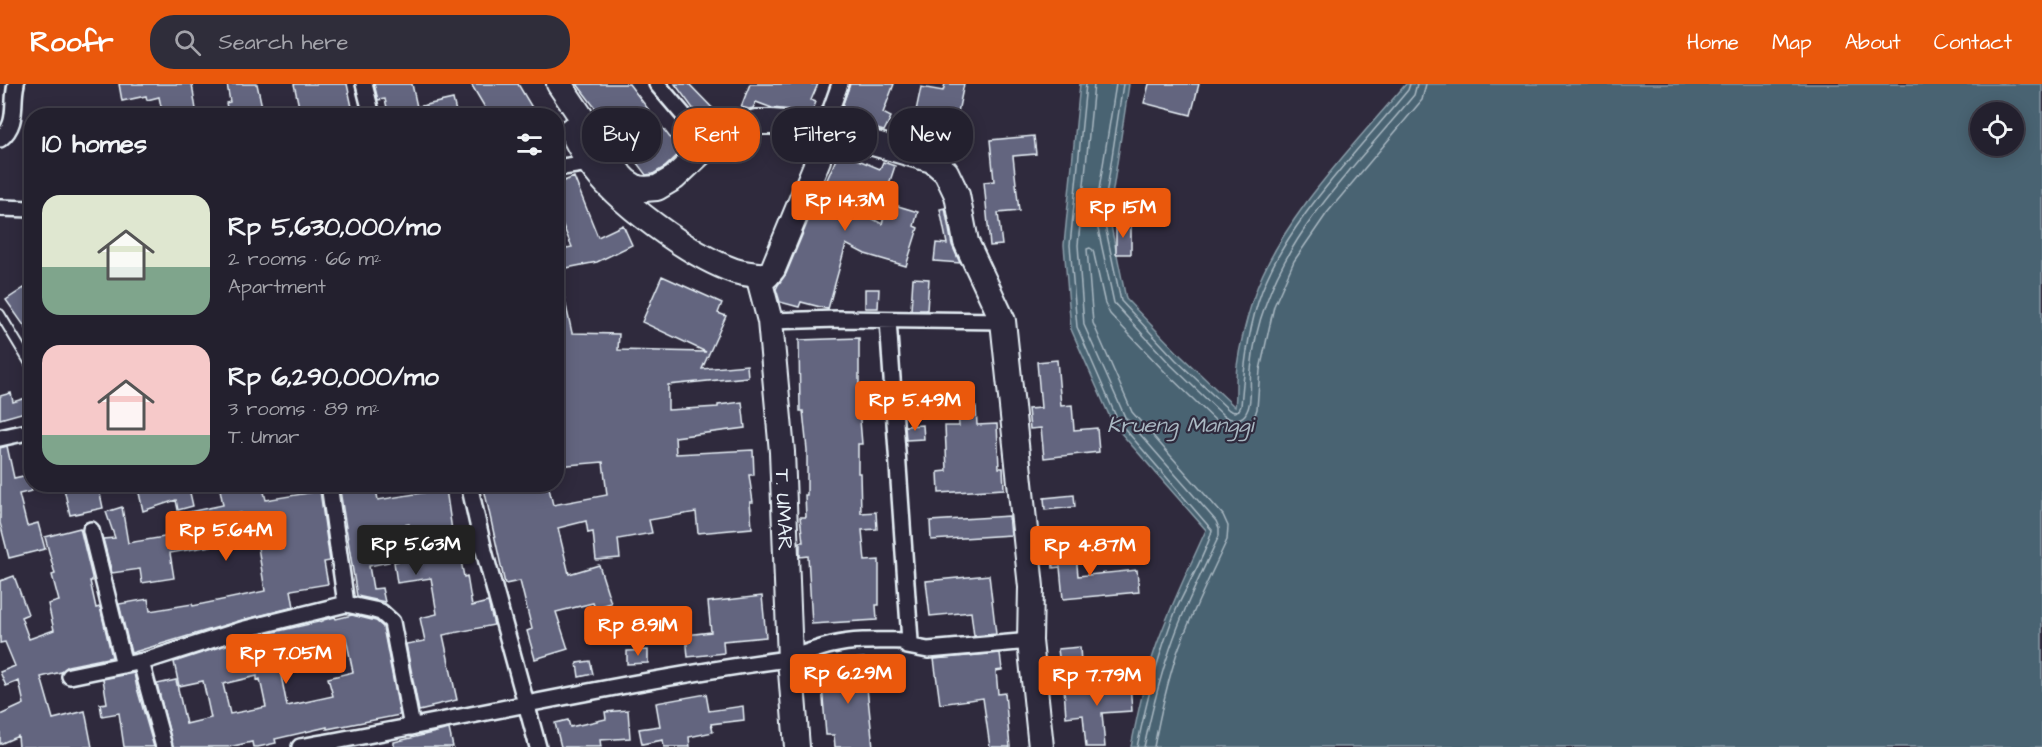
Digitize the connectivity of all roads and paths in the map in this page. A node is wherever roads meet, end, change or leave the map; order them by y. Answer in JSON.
{"nodes":[{"id":1,"x":16,"y":84,"type":"edge"},
{"id":2,"x":364,"y":84,"type":"edge"},
{"id":3,"x":542,"y":84,"type":"edge"},
{"id":4,"x":559,"y":84,"type":"edge"},
{"id":5,"x":657,"y":84,"type":"edge"},
{"id":6,"x":840,"y":84,"type":"edge"},
{"id":7,"x":370,"y":108,"type":"edge"},
{"id":8,"x":557,"y":108,"type":"edge"},
{"id":9,"x":677,"y":108,"type":"edge"},
{"id":10,"x":831,"y":108,"type":"edge"},
{"id":11,"x":564,"y":120,"type":"edge"},
{"id":12,"x":0,"y":139,"type":"edge"},
{"id":13,"x":877,"y":144,"type":"edge"},
{"id":14,"x":690,"y":162,"type":"edge"},
{"id":15,"x":818,"y":162,"type":"edge"},
{"id":16,"x":590,"y":163,"type":"junction"},
{"id":17,"x":564,"y":167,"type":"edge"},
{"id":18,"x":0,"y":208,"type":"edge"},
{"id":19,"x":24,"y":209,"type":"edge"},
{"id":20,"x":758,"y":275,"type":"junction"},
{"id":21,"x":0,"y":314,"type":"edge"},
{"id":22,"x":888,"y":320,"type":"junction"},
{"id":23,"x":770,"y":321,"type":"junction"},
{"id":24,"x":1003,"y":321,"type":"junction"},
{"id":25,"x":24,"y":354,"type":"edge"},
{"id":26,"x":24,"y":433,"type":"edge"},
{"id":27,"x":0,"y":438,"type":"edge"},
{"id":28,"x":330,"y":492,"type":"edge"},
{"id":29,"x":471,"y":492,"type":"edge"},
{"id":30,"x":91,"y":530,"type":"dead end"},
{"id":31,"x":346,"y":604,"type":"junction"},
{"id":32,"x":910,"y":641,"type":"junction"},
{"id":33,"x":1030,"y":641,"type":"junction"},
{"id":34,"x":790,"y":658,"type":"junction"},
{"id":35,"x":141,"y":662,"type":"junction"},
{"id":36,"x":124,"y":665,"type":"junction"},
{"id":37,"x":70,"y":676,"type":"dead end"},
{"id":38,"x":526,"y":703,"type":"junction"},
{"id":39,"x":412,"y":727,"type":"junction"},
{"id":40,"x":164,"y":747,"type":"edge"},
{"id":41,"x":300,"y":747,"type":"edge"},
{"id":42,"x":538,"y":747,"type":"edge"},
{"id":43,"x":797,"y":747,"type":"edge"},
{"id":44,"x":1041,"y":747,"type":"edge"}],
"edges":[{"from":1,"to":12,"type":"street"},
{"from":2,"to":7,"type":"street"},
{"from":3,"to":8,"type":"main road"},
{"from":4,"to":14,"type":"main road"},
{"from":5,"to":9,"type":"street"},
{"from":6,"to":10,"type":"street"},
{"from":11,"to":16,"type":"main road"},
{"from":13,"to":24,"type":"main road"},
{"from":15,"to":20,"type":"main road"},
{"from":16,"to":17,"type":"street"},
{"from":16,"to":20,"type":"main road"},
{"from":18,"to":19,"type":"street"},
{"from":20,"to":23,"type":"main road","name":"T. UMAR"},
{"from":21,"to":25,"type":"lane"},
{"from":22,"to":23,"type":"street"},
{"from":22,"to":24,"type":"street"},
{"from":22,"to":32,"type":"street"},
{"from":23,"to":34,"type":"main road","name":"T. UMAR"},
{"from":24,"to":33,"type":"main road"},
{"from":26,"to":27,"type":"street"},
{"from":28,"to":31,"type":"street"},
{"from":29,"to":38,"type":"street"},
{"from":30,"to":36,"type":"street"},
{"from":31,"to":35,"type":"street"},
{"from":31,"to":39,"type":"street"},
{"from":32,"to":33,"type":"street"},
{"from":32,"to":34,"type":"street"},
{"from":33,"to":44,"type":"main road"},
{"from":34,"to":38,"type":"street"},
{"from":34,"to":43,"type":"main road","name":"T. UMAR"},
{"from":35,"to":36,"type":"street"},
{"from":35,"to":40,"type":"street"},
{"from":36,"to":37,"type":"street"},
{"from":38,"to":39,"type":"street"},
{"from":38,"to":42,"type":"street"},
{"from":39,"to":41,"type":"street"}]}
